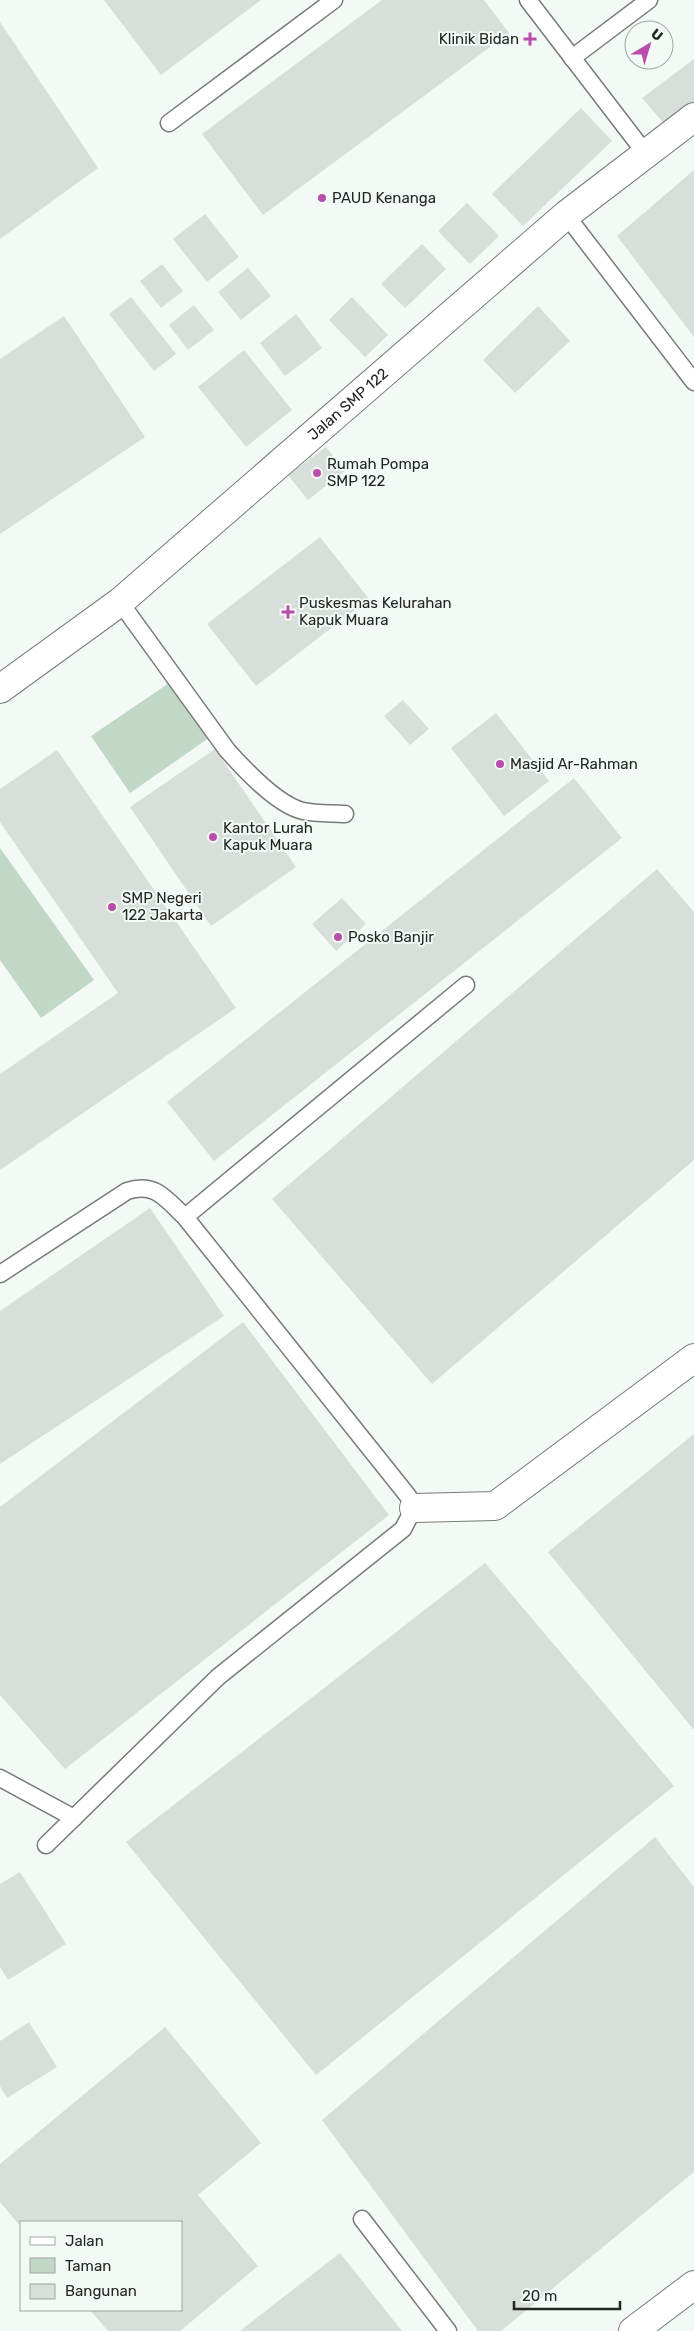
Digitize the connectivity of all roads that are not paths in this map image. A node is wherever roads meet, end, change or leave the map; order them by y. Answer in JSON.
{"nodes":[{"id":1,"x":334,"y":0,"type":"edge"},
{"id":2,"x":528,"y":0,"type":"edge"},
{"id":3,"x":649,"y":0,"type":"edge"},
{"id":4,"x":572,"y":58,"type":"junction"},
{"id":5,"x":694,"y":117,"type":"edge"},
{"id":6,"x":169,"y":123,"type":"dead end"},
{"id":7,"x":646,"y":154,"type":"junction"},
{"id":8,"x":566,"y":215,"type":"junction"},
{"id":9,"x":694,"y":382,"type":"edge"},
{"id":10,"x":120,"y":602,"type":"junction"},
{"id":11,"x":0,"y":689,"type":"edge"},
{"id":12,"x":345,"y":814,"type":"dead end"},
{"id":13,"x":466,"y":985,"type":"dead end"},
{"id":14,"x":185,"y":1217,"type":"junction"},
{"id":15,"x":0,"y":1274,"type":"edge"},
{"id":16,"x":694,"y":1358,"type":"edge"},
{"id":17,"x":414,"y":1508,"type":"junction"},
{"id":18,"x":0,"y":1778,"type":"edge"},
{"id":19,"x":74,"y":1818,"type":"junction"},
{"id":20,"x":46,"y":1845,"type":"dead end"},
{"id":21,"x":362,"y":2219,"type":"dead end"},
{"id":22,"x":694,"y":2285,"type":"edge"},
{"id":23,"x":448,"y":2331,"type":"edge"},
{"id":24,"x":633,"y":2331,"type":"edge"}],
"edges":[{"from":1,"to":6,"type":"lane"},
{"from":2,"to":4,"type":"lane"},
{"from":3,"to":4,"type":"lane"},
{"from":4,"to":7,"type":"lane"},
{"from":5,"to":7,"type":"street","name":"Jalan SMP 122"},
{"from":7,"to":8,"type":"street","name":"Jalan SMP 122"},
{"from":8,"to":9,"type":"lane"},
{"from":8,"to":10,"type":"street","name":"Jalan SMP 122"},
{"from":10,"to":11,"type":"street","name":"Jalan SMP 122"},
{"from":10,"to":12,"type":"lane"},
{"from":13,"to":14,"type":"lane"},
{"from":14,"to":15,"type":"lane"},
{"from":14,"to":17,"type":"lane"},
{"from":16,"to":17,"type":"street"},
{"from":17,"to":19,"type":"lane"},
{"from":18,"to":19,"type":"lane"},
{"from":19,"to":20,"type":"lane"},
{"from":21,"to":23,"type":"lane"},
{"from":22,"to":24,"type":"street"}]}
